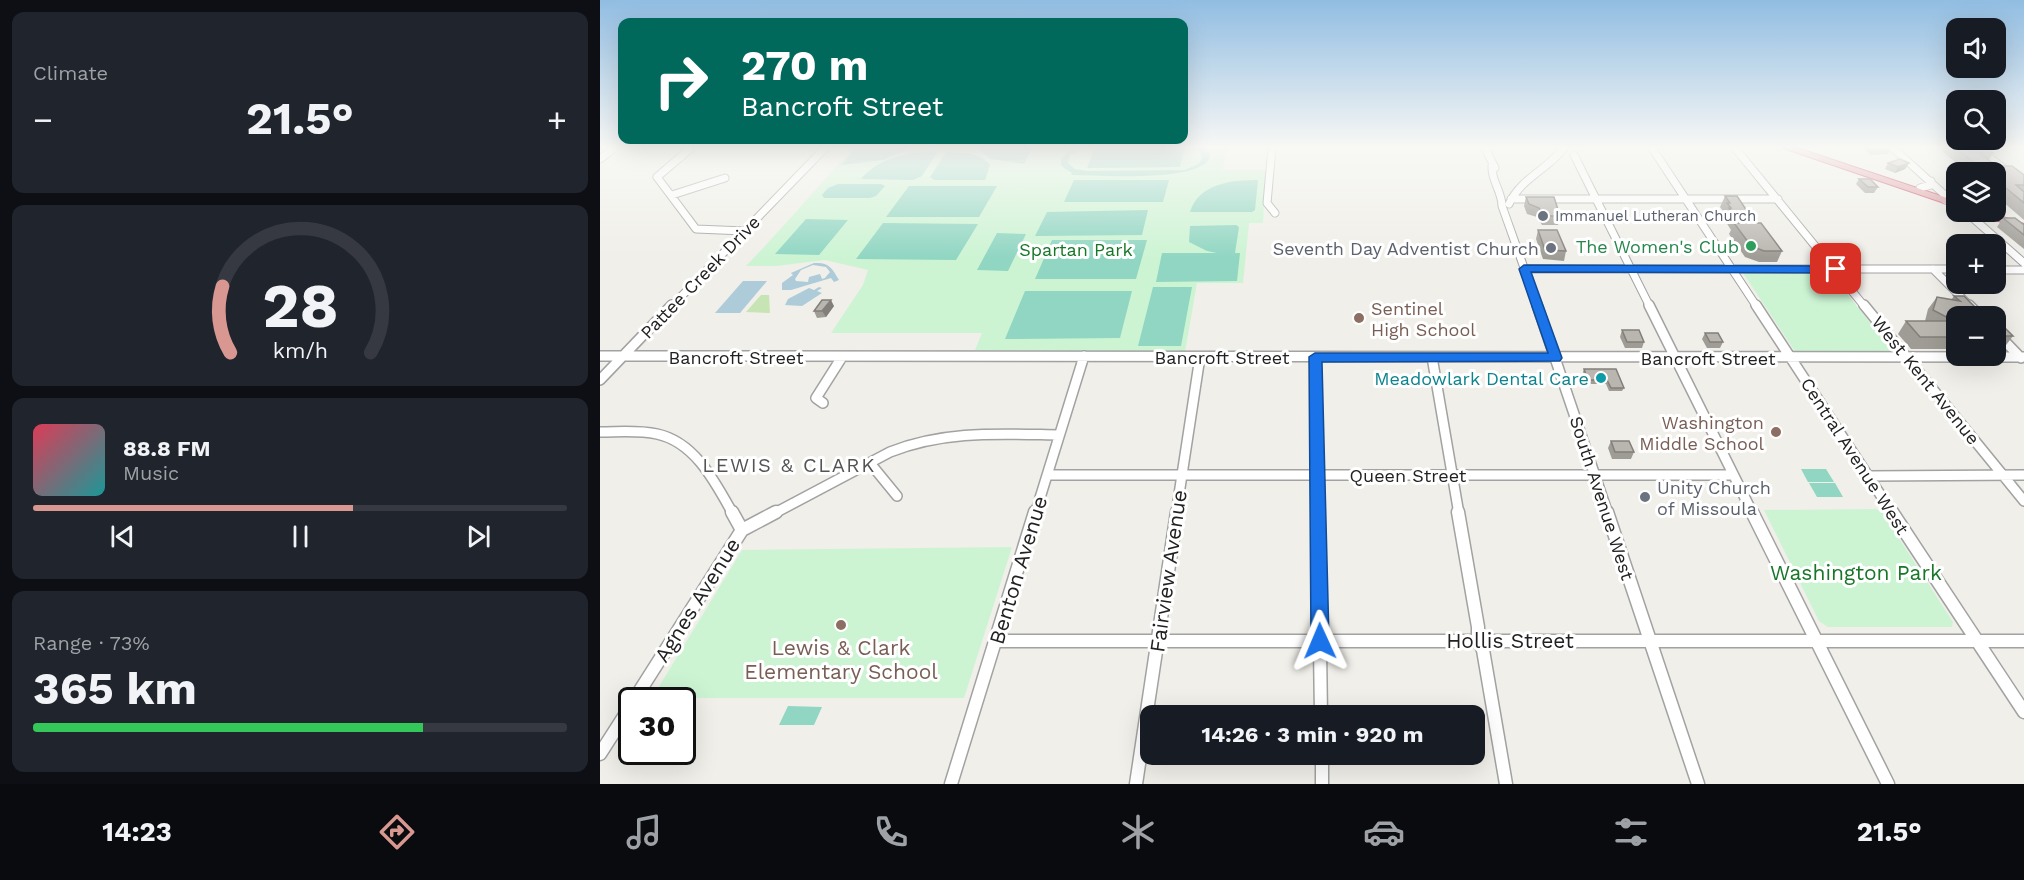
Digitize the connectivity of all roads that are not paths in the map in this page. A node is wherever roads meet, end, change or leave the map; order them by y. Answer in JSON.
{"nodes":[{"id":1,"x":663,"y":185,"type":"edge"},
{"id":2,"x":703,"y":185,"type":"edge"},
{"id":3,"x":790,"y":185,"type":"edge"},
{"id":4,"x":1269,"y":185,"type":"edge"},
{"id":5,"x":1495,"y":185,"type":"edge"},
{"id":6,"x":1502,"y":185,"type":"edge"},
{"id":7,"x":1520,"y":185,"type":"edge"},
{"id":8,"x":1589,"y":185,"type":"edge"},
{"id":9,"x":1676,"y":185,"type":"edge"},
{"id":10,"x":1766,"y":185,"type":"edge"},
{"id":11,"x":1902,"y":185,"type":"edge"},
{"id":12,"x":1910,"y":185,"type":"edge"},
{"id":13,"x":1931,"y":185,"type":"edge"},
{"id":14,"x":1935,"y":185,"type":"edge"},
{"id":15,"x":1920,"y":188,"type":"junction"},
{"id":16,"x":672,"y":195,"type":"junction"},
{"id":17,"x":1946,"y":195,"type":"edge"},
{"id":18,"x":1946,"y":198,"type":"edge"},
{"id":19,"x":1946,"y":198,"type":"edge"},
{"id":20,"x":1596,"y":199,"type":"junction"},
{"id":21,"x":1686,"y":199,"type":"junction"},
{"id":22,"x":1778,"y":199,"type":"junction"},
{"id":23,"x":1511,"y":200,"type":"junction"},
{"id":24,"x":1275,"y":213,"type":"dead end"},
{"id":25,"x":1506,"y":213,"type":"junction"},
{"id":26,"x":2006,"y":219,"type":"edge"},
{"id":27,"x":1983,"y":222,"type":"edge"},
{"id":28,"x":2024,"y":225,"type":"edge"},
{"id":29,"x":745,"y":231,"type":"junction"},
{"id":30,"x":2024,"y":263,"type":"edge"},
{"id":31,"x":1732,"y":268,"type":"junction"},
{"id":32,"x":1524,"y":269,"type":"junction"},
{"id":33,"x":1836,"y":269,"type":"junction"},
{"id":34,"x":1933,"y":269,"type":"junction"},
{"id":35,"x":1946,"y":269,"type":"edge"},
{"id":36,"x":1632,"y":270,"type":"junction"},
{"id":37,"x":2006,"y":270,"type":"edge"},
{"id":38,"x":2024,"y":270,"type":"edge"},
{"id":39,"x":1970,"y":306,"type":"edge"},
{"id":40,"x":2006,"y":343,"type":"edge"},
{"id":41,"x":600,"y":356,"type":"edge"},
{"id":42,"x":624,"y":356,"type":"junction"},
{"id":43,"x":1084,"y":356,"type":"junction"},
{"id":44,"x":842,"y":357,"type":"junction"},
{"id":45,"x":1200,"y":357,"type":"junction"},
{"id":46,"x":1315,"y":357,"type":"junction"},
{"id":47,"x":1432,"y":357,"type":"junction"},
{"id":48,"x":1674,"y":357,"type":"junction"},
{"id":49,"x":1908,"y":357,"type":"junction"},
{"id":50,"x":1556,"y":358,"type":"junction"},
{"id":51,"x":1791,"y":358,"type":"junction"},
{"id":52,"x":2023,"y":359,"type":"edge"},
{"id":53,"x":600,"y":380,"type":"edge"},
{"id":54,"x":823,"y":403,"type":"dead end"},
{"id":55,"x":600,"y":432,"type":"edge"},
{"id":56,"x":1059,"y":435,"type":"junction"},
{"id":57,"x":870,"y":463,"type":"junction"},
{"id":58,"x":1047,"y":475,"type":"junction"},
{"id":59,"x":1181,"y":475,"type":"junction"},
{"id":60,"x":1317,"y":475,"type":"junction"},
{"id":61,"x":1452,"y":475,"type":"junction"},
{"id":62,"x":1595,"y":475,"type":"junction"},
{"id":63,"x":1733,"y":475,"type":"junction"},
{"id":64,"x":2003,"y":475,"type":"junction"},
{"id":65,"x":2024,"y":475,"type":"edge"},
{"id":66,"x":1869,"y":476,"type":"junction"},
{"id":67,"x":897,"y":496,"type":"dead end"},
{"id":68,"x":2024,"y":501,"type":"edge"},
{"id":69,"x":742,"y":530,"type":"junction"},
{"id":70,"x":1649,"y":639,"type":"junction"},
{"id":71,"x":1158,"y":640,"type":"junction"},
{"id":72,"x":1478,"y":640,"type":"junction"},
{"id":73,"x":997,"y":641,"type":"junction"},
{"id":74,"x":1320,"y":641,"type":"junction"},
{"id":75,"x":1818,"y":641,"type":"junction"},
{"id":76,"x":1977,"y":641,"type":"junction"},
{"id":77,"x":2024,"y":641,"type":"edge"},
{"id":78,"x":642,"y":687,"type":"edge"},
{"id":79,"x":1321,"y":705,"type":"edge"},
{"id":80,"x":2024,"y":712,"type":"edge"},
{"id":81,"x":618,"y":726,"type":"edge"},
{"id":82,"x":600,"y":754,"type":"edge"},
{"id":83,"x":1322,"y":765,"type":"edge"},
{"id":84,"x":951,"y":784,"type":"edge"},
{"id":85,"x":1136,"y":784,"type":"edge"},
{"id":86,"x":1322,"y":784,"type":"edge"},
{"id":87,"x":1506,"y":784,"type":"edge"},
{"id":88,"x":1698,"y":784,"type":"edge"},
{"id":89,"x":1888,"y":784,"type":"edge"}],
"edges":[{"from":1,"to":16,"type":"street"},
{"from":2,"to":16,"type":"street"},
{"from":3,"to":29,"type":"street","name":"Pattee Creek Drive"},
{"from":4,"to":24,"type":"street"},
{"from":5,"to":25,"type":"street","name":"South Avenue West"},
{"from":6,"to":23,"type":"street","name":"South Avenue West"},
{"from":7,"to":23,"type":"street"},
{"from":8,"to":20,"type":"street"},
{"from":9,"to":21,"type":"street","name":"Central Avenue West"},
{"from":10,"to":22,"type":"street","name":"West Kent Avenue"},
{"from":11,"to":18,"type":"highway"},
{"from":12,"to":15,"type":"highway"},
{"from":13,"to":15,"type":"street"},
{"from":14,"to":17,"type":"street"},
{"from":15,"to":19,"type":"highway"},
{"from":16,"to":29,"type":"street"},
{"from":20,"to":21,"type":"street"},
{"from":20,"to":23,"type":"street"},
{"from":20,"to":36,"type":"street"},
{"from":21,"to":22,"type":"street"},
{"from":21,"to":31,"type":"street","name":"Central Avenue West"},
{"from":22,"to":33,"type":"street","name":"West Kent Avenue"},
{"from":23,"to":25,"type":"street"},
{"from":25,"to":32,"type":"street","name":"South Avenue West"},
{"from":26,"to":28,"type":"highway"},
{"from":27,"to":30,"type":"street"},
{"from":29,"to":42,"type":"street","name":"Pattee Creek Drive"},
{"from":31,"to":33,"type":"street"},
{"from":31,"to":36,"type":"street"},
{"from":31,"to":51,"type":"street","name":"Central Avenue West"},
{"from":32,"to":36,"type":"street"},
{"from":32,"to":50,"type":"street","name":"South Avenue West"},
{"from":33,"to":34,"type":"street"},
{"from":33,"to":49,"type":"street","name":"West Kent Avenue"},
{"from":34,"to":35,"type":"street"},
{"from":34,"to":39,"type":"street"},
{"from":36,"to":48,"type":"street"},
{"from":37,"to":38,"type":"street"},
{"from":40,"to":52,"type":"street"},
{"from":41,"to":42,"type":"street","name":"Bancroft Street"},
{"from":42,"to":44,"type":"street","name":"Bancroft Street"},
{"from":42,"to":53,"type":"street","name":"Pattee Creek Drive"},
{"from":43,"to":44,"type":"street","name":"Bancroft Street"},
{"from":43,"to":45,"type":"street","name":"Bancroft Street"},
{"from":43,"to":56,"type":"street","name":"Benton Avenue"},
{"from":44,"to":54,"type":"street"},
{"from":45,"to":46,"type":"street","name":"Bancroft Street"},
{"from":45,"to":59,"type":"street","name":"Fairview Avenue"},
{"from":46,"to":47,"type":"street","name":"Bancroft Street"},
{"from":46,"to":60,"type":"street"},
{"from":47,"to":50,"type":"street","name":"Bancroft Street"},
{"from":47,"to":61,"type":"street"},
{"from":48,"to":50,"type":"street","name":"Bancroft Street"},
{"from":48,"to":51,"type":"street","name":"Bancroft Street"},
{"from":48,"to":63,"type":"street"},
{"from":49,"to":51,"type":"street","name":"Bancroft Street"},
{"from":49,"to":52,"type":"street","name":"Bancroft Street"},
{"from":49,"to":64,"type":"street","name":"West Kent Avenue"},
{"from":50,"to":62,"type":"street","name":"South Avenue West"},
{"from":51,"to":66,"type":"street","name":"Central Avenue West"},
{"from":55,"to":69,"type":"street"},
{"from":56,"to":57,"type":"street"},
{"from":56,"to":58,"type":"street","name":"Benton Avenue"},
{"from":57,"to":67,"type":"street"},
{"from":57,"to":69,"type":"street"},
{"from":58,"to":59,"type":"street","name":"Queen Street"},
{"from":58,"to":73,"type":"street","name":"Benton Avenue"},
{"from":59,"to":60,"type":"street","name":"Queen Street"},
{"from":59,"to":71,"type":"street","name":"Fairview Avenue"},
{"from":60,"to":61,"type":"street","name":"Queen Street"},
{"from":60,"to":74,"type":"street"},
{"from":61,"to":62,"type":"street","name":"Queen Street"},
{"from":61,"to":72,"type":"street"},
{"from":62,"to":63,"type":"street","name":"Queen Street"},
{"from":62,"to":70,"type":"street","name":"South Avenue West"},
{"from":63,"to":75,"type":"street"},
{"from":64,"to":65,"type":"street"},
{"from":64,"to":66,"type":"street"},
{"from":64,"to":68,"type":"street","name":"West Kent Avenue"},
{"from":66,"to":76,"type":"street","name":"Central Avenue West"},
{"from":69,"to":78,"type":"street","name":"Agnes Avenue"},
{"from":70,"to":72,"type":"street","name":"Hollis Street"},
{"from":70,"to":75,"type":"street","name":"Hollis Street"},
{"from":70,"to":88,"type":"street","name":"South Avenue West"},
{"from":71,"to":73,"type":"street","name":"Hollis Street"},
{"from":71,"to":74,"type":"street","name":"Hollis Street"},
{"from":71,"to":85,"type":"street","name":"Fairview Avenue"},
{"from":72,"to":74,"type":"street","name":"Hollis Street"},
{"from":72,"to":87,"type":"street"},
{"from":73,"to":84,"type":"street","name":"Benton Avenue"},
{"from":74,"to":79,"type":"street"},
{"from":75,"to":76,"type":"street","name":"Hollis Street"},
{"from":75,"to":89,"type":"street"},
{"from":76,"to":77,"type":"street","name":"Hollis Street"},
{"from":76,"to":80,"type":"street","name":"Central Avenue West"},
{"from":81,"to":82,"type":"street"},
{"from":83,"to":86,"type":"street"}]}
